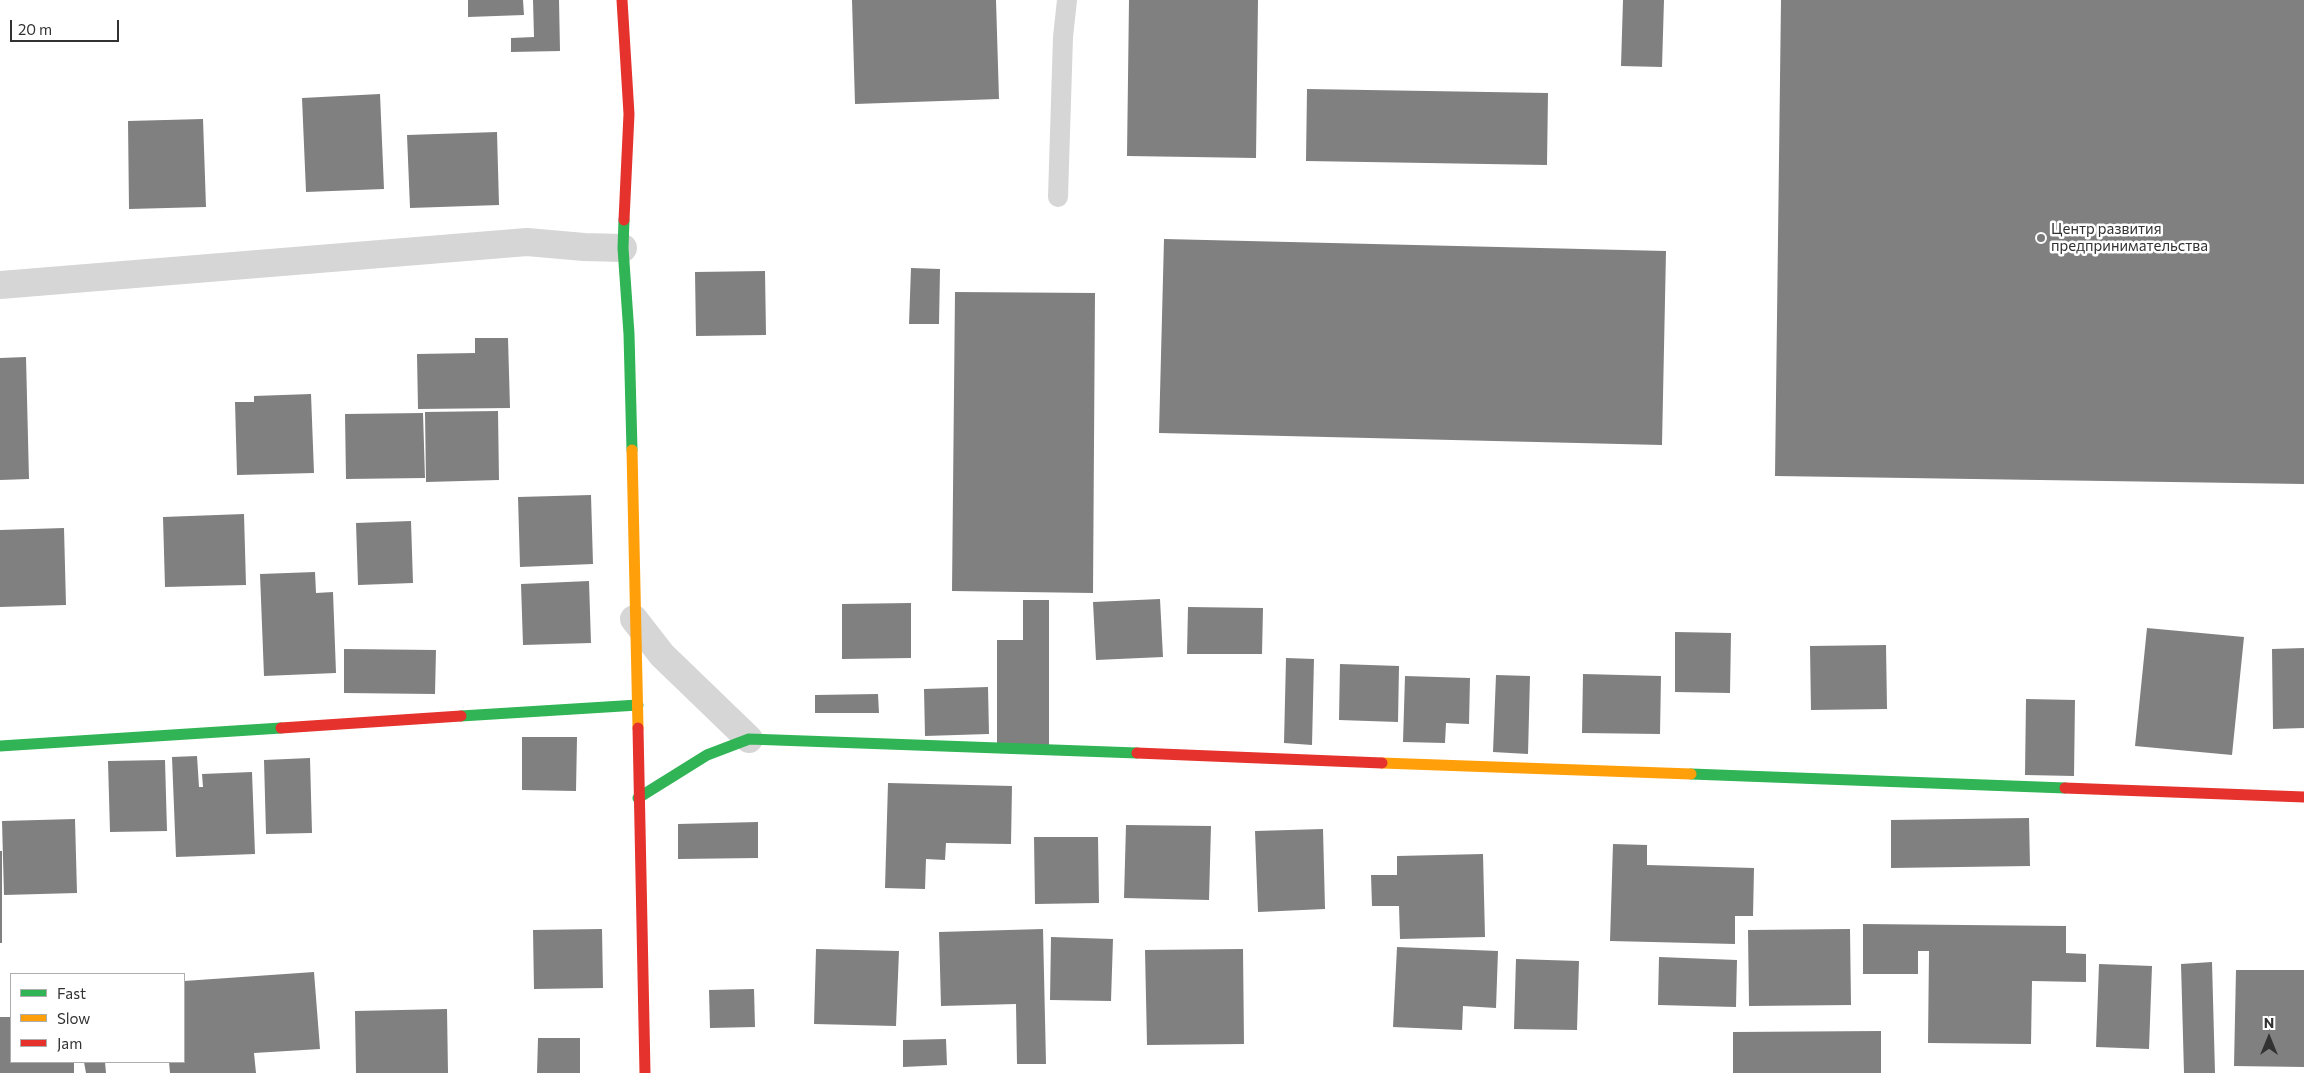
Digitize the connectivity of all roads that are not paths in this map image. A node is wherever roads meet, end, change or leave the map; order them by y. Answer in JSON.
{"nodes":[{"id":1,"x":622,"y":0,"type":"edge"},
{"id":2,"x":1067,"y":0,"type":"edge"},
{"id":3,"x":1058,"y":197,"type":"dead end"},
{"id":4,"x":623,"y":248,"type":"junction"},
{"id":5,"x":0,"y":285,"type":"edge"},
{"id":6,"x":634,"y":619,"type":"junction"},
{"id":7,"x":638,"y":705,"type":"junction"},
{"id":8,"x":749,"y":739,"type":"junction"},
{"id":9,"x":0,"y":746,"type":"edge"},
{"id":10,"x":2304,"y":797,"type":"edge"},
{"id":11,"x":638,"y":798,"type":"junction"},
{"id":12,"x":645,"y":1073,"type":"edge"}],
"edges":[{"from":1,"to":4,"type":"street"},
{"from":2,"to":3,"type":"lane"},
{"from":4,"to":5,"type":"street"},
{"from":4,"to":6,"type":"street"},
{"from":6,"to":7,"type":"street"},
{"from":6,"to":8,"type":"street"},
{"from":7,"to":9,"type":"street"},
{"from":7,"to":11,"type":"street"},
{"from":8,"to":10,"type":"street"},
{"from":8,"to":11,"type":"street"},
{"from":11,"to":12,"type":"street"}]}
